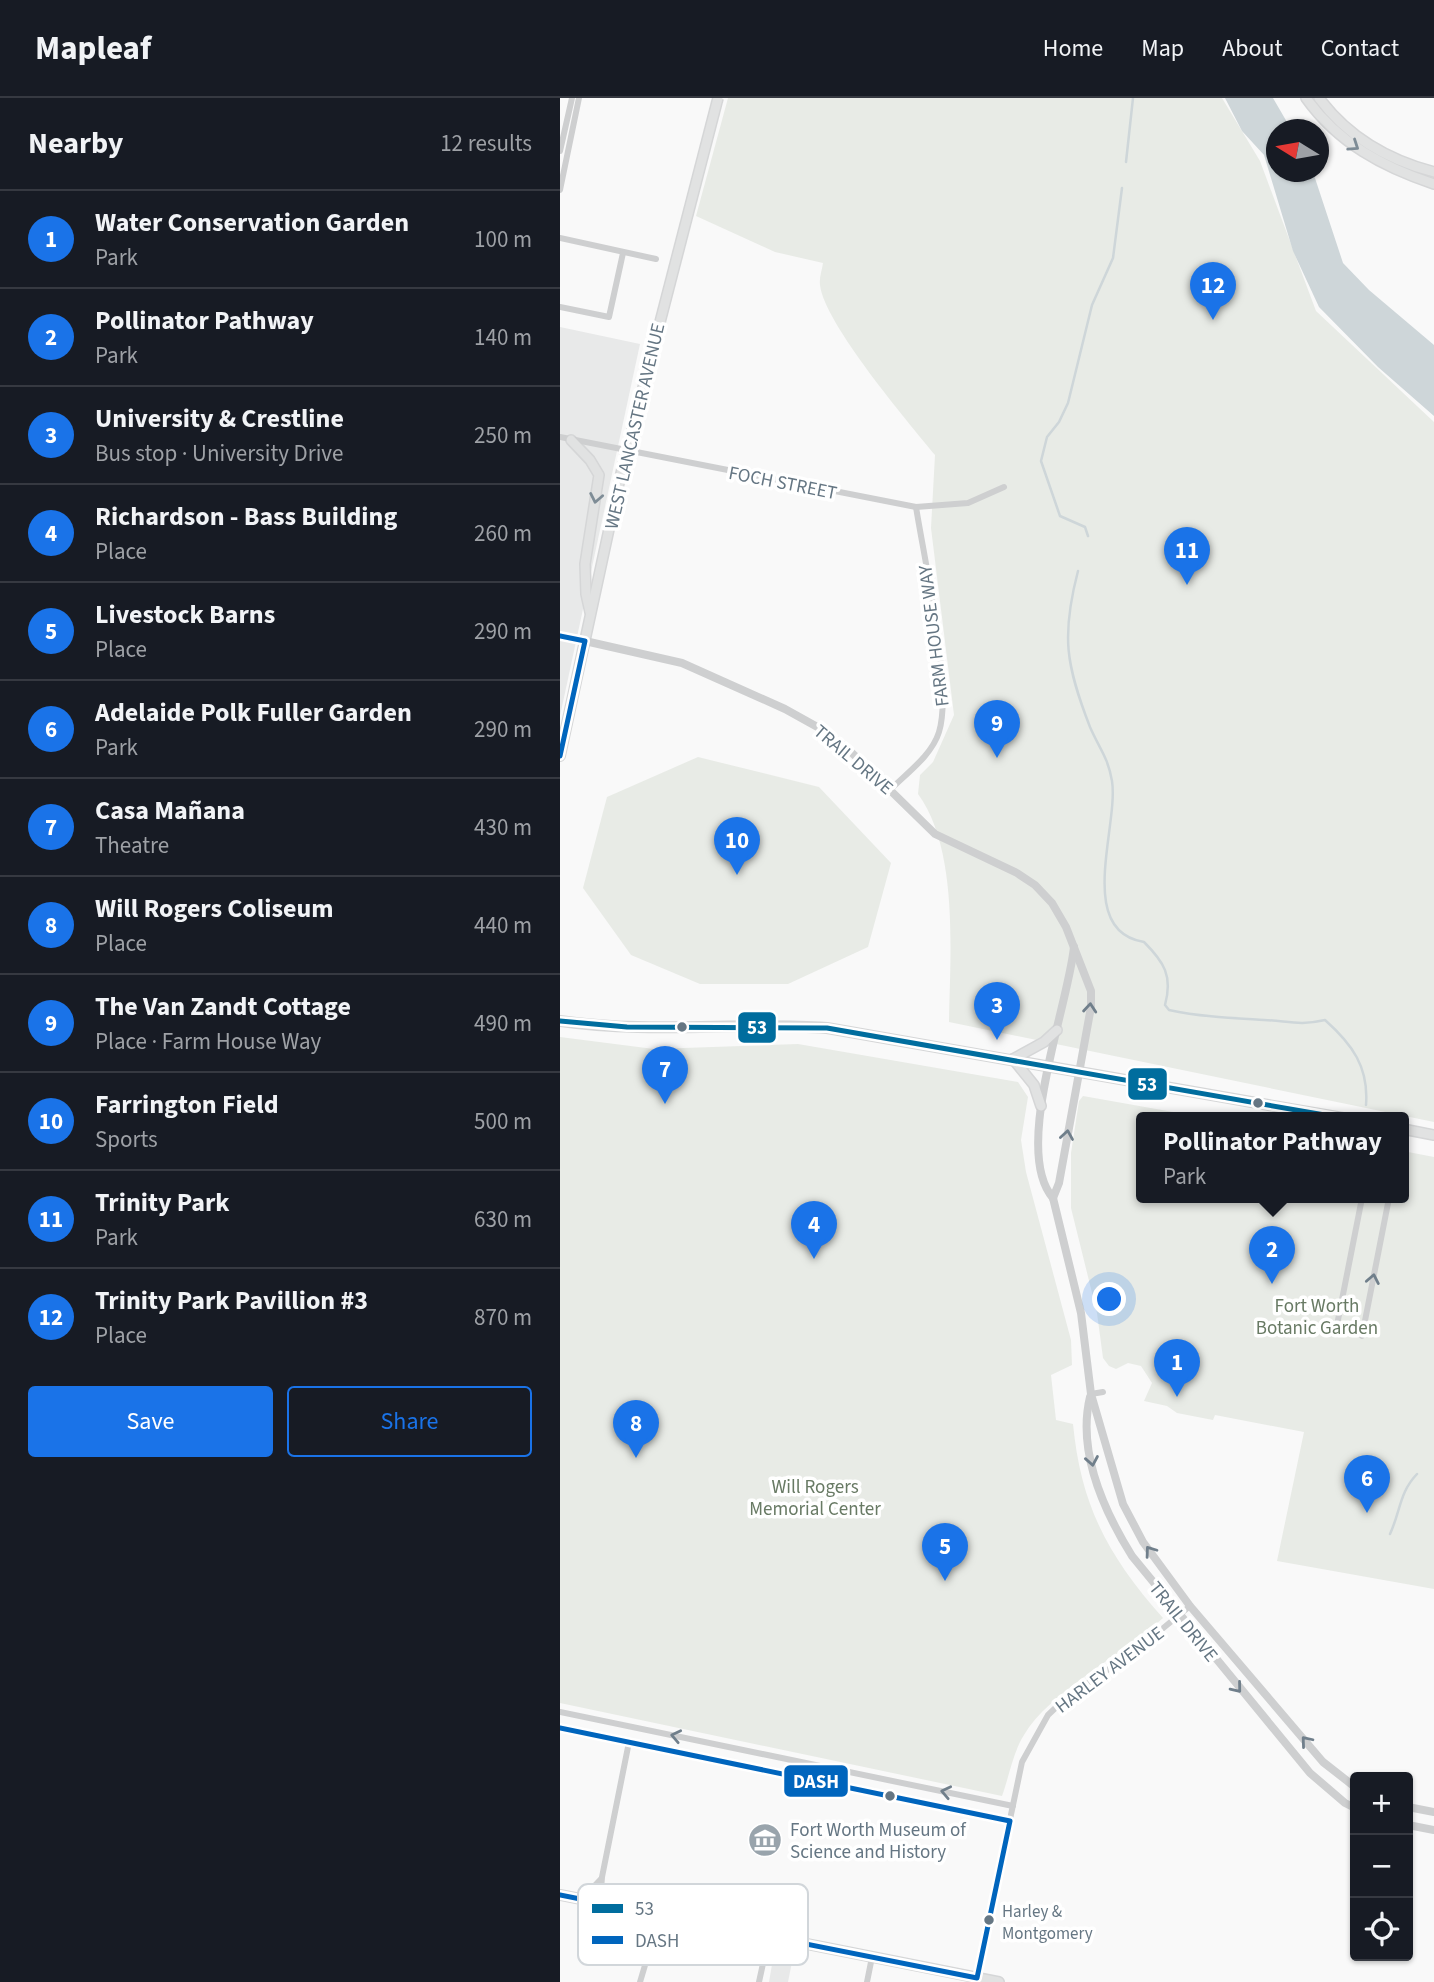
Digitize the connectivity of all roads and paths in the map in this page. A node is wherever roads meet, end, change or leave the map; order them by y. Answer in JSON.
{"nodes":[{"id":1,"x":572,"y":98,"type":"edge"},
{"id":2,"x":579,"y":98,"type":"edge"},
{"id":3,"x":718,"y":98,"type":"edge"},
{"id":4,"x":1306,"y":98,"type":"edge"},
{"id":5,"x":1319,"y":98,"type":"edge"},
{"id":6,"x":560,"y":150,"type":"edge"},
{"id":7,"x":1434,"y":172,"type":"edge"},
{"id":8,"x":1434,"y":184,"type":"edge"},
{"id":9,"x":560,"y":190,"type":"edge"},
{"id":10,"x":560,"y":239,"type":"edge"},
{"id":11,"x":622,"y":253,"type":"junction"},
{"id":12,"x":656,"y":259,"type":"dead end"},
{"id":13,"x":560,"y":307,"type":"edge"},
{"id":14,"x":560,"y":438,"type":"edge"},
{"id":15,"x":571,"y":440,"type":"junction"},
{"id":16,"x":1004,"y":487,"type":"dead end"},
{"id":17,"x":916,"y":507,"type":"junction"},
{"id":18,"x":591,"y":614,"type":"junction"},
{"id":19,"x":560,"y":636,"type":"edge"},
{"id":20,"x":585,"y":641,"type":"junction"},
{"id":21,"x":560,"y":756,"type":"edge"},
{"id":22,"x":891,"y":789,"type":"junction"},
{"id":23,"x":1074,"y":947,"type":"junction"},
{"id":24,"x":560,"y":1021,"type":"edge"},
{"id":25,"x":1057,"y":1030,"type":"junction"},
{"id":26,"x":1013,"y":1059,"type":"junction"},
{"id":27,"x":1049,"y":1066,"type":"junction"},
{"id":28,"x":1078,"y":1071,"type":"junction"},
{"id":29,"x":1041,"y":1106,"type":"junction"},
{"id":30,"x":1309,"y":1112,"type":"edge"},
{"id":31,"x":1409,"y":1130,"type":"edge"},
{"id":32,"x":1434,"y":1135,"type":"edge"},
{"id":33,"x":1053,"y":1198,"type":"junction"},
{"id":34,"x":1361,"y":1203,"type":"edge"},
{"id":35,"x":1388,"y":1203,"type":"edge"},
{"id":36,"x":1336,"y":1330,"type":"dead end"},
{"id":37,"x":1362,"y":1336,"type":"dead end"},
{"id":38,"x":1103,"y":1392,"type":"dead end"},
{"id":39,"x":1091,"y":1394,"type":"junction"},
{"id":40,"x":1190,"y":1606,"type":"junction"},
{"id":41,"x":1178,"y":1616,"type":"junction"},
{"id":42,"x":560,"y":1712,"type":"edge"},
{"id":43,"x":560,"y":1728,"type":"edge"},
{"id":44,"x":629,"y":1742,"type":"junction"},
{"id":45,"x":712,"y":1744,"type":"junction"},
{"id":46,"x":710,"y":1759,"type":"junction"},
{"id":47,"x":1350,"y":1783,"type":"edge"},
{"id":48,"x":1013,"y":1806,"type":"junction"},
{"id":49,"x":1350,"y":1806,"type":"edge"},
{"id":50,"x":1413,"y":1808,"type":"edge"},
{"id":51,"x":1434,"y":1812,"type":"edge"},
{"id":52,"x":1010,"y":1822,"type":"junction"},
{"id":53,"x":1413,"y":1826,"type":"edge"},
{"id":54,"x":1434,"y":1830,"type":"edge"},
{"id":55,"x":602,"y":1877,"type":"junction"},
{"id":56,"x":596,"y":1884,"type":"edge"},
{"id":57,"x":601,"y":1884,"type":"edge"},
{"id":58,"x":560,"y":1895,"type":"edge"},
{"id":59,"x":578,"y":1898,"type":"edge"},
{"id":60,"x":808,"y":1944,"type":"edge"},
{"id":61,"x":873,"y":1957,"type":"junction"},
{"id":62,"x":645,"y":1965,"type":"edge"},
{"id":63,"x":977,"y":1980,"type":"edge"},
{"id":64,"x":640,"y":1982,"type":"edge"},
{"id":65,"x":867,"y":1982,"type":"edge"},
{"id":66,"x":999,"y":1982,"type":"edge"}],
"edges":[{"from":1,"to":6,"type":"street"},
{"from":2,"to":9,"type":"street"},
{"from":3,"to":18,"type":"main road","name":"WEST LANCASTER AVENUE","bridge":true},
{"from":4,"to":8,"type":"main road","one_way":true},
{"from":5,"to":7,"type":"main road"},
{"from":10,"to":11,"type":"street"},
{"from":11,"to":12,"type":"street"},
{"from":11,"to":13,"type":"street"},
{"from":14,"to":15,"type":"street","name":"FOCH STREET"},
{"from":15,"to":17,"type":"street","name":"FOCH STREET"},
{"from":15,"to":18,"type":"main road","one_way":true},
{"from":16,"to":17,"type":"street","name":"FOCH STREET"},
{"from":17,"to":22,"type":"street","name":"FARM HOUSE WAY"},
{"from":18,"to":20,"type":"main road","name":"WEST LANCASTER AVENUE"},
{"from":19,"to":20,"type":"street"},
{"from":20,"to":21,"type":"main road","name":"WEST LANCASTER AVENUE"},
{"from":20,"to":22,"type":"street","name":"TRAIL DRIVE"},
{"from":22,"to":23,"type":"street","name":"TRAIL DRIVE"},
{"from":23,"to":25,"type":"street","name":"TRAIL DRIVE"},
{"from":28,"to":23,"type":"street","name":"TRAIL DRIVE","one_way":true},
{"from":24,"to":26,"type":"main road"},
{"from":25,"to":26,"type":"main road"},
{"from":25,"to":27,"type":"street","name":"TRAIL DRIVE"},
{"from":26,"to":27,"type":"main road"},
{"from":26,"to":29,"type":"main road"},
{"from":27,"to":28,"type":"main road"},
{"from":27,"to":29,"type":"street","name":"TRAIL DRIVE"},
{"from":28,"to":30,"type":"main road"},
{"from":33,"to":28,"type":"street","name":"TRAIL DRIVE","one_way":true},
{"from":29,"to":33,"type":"street","name":"TRAIL DRIVE"},
{"from":31,"to":32,"type":"main road"},
{"from":33,"to":39,"type":"street","name":"TRAIL DRIVE"},
{"from":34,"to":36,"type":"street"},
{"from":37,"to":35,"type":"street","one_way":true},
{"from":38,"to":39,"type":"street"},
{"from":40,"to":39,"type":"street","name":"TRAIL DRIVE","one_way":true},
{"from":39,"to":41,"type":"street","name":"TRAIL DRIVE","one_way":true},
{"from":40,"to":41,"type":"street","name":"HARLEY AVENUE"},
{"from":47,"to":40,"type":"street","name":"TRAIL DRIVE","one_way":true},
{"from":41,"to":48,"type":"street","name":"HARLEY AVENUE"},
{"from":41,"to":49,"type":"street","name":"TRAIL DRIVE","one_way":true},
{"from":45,"to":42,"type":"street","one_way":true},
{"from":43,"to":44,"type":"street"},
{"from":44,"to":46,"type":"street"},
{"from":44,"to":55,"type":"street"},
{"from":45,"to":46,"type":"street"},
{"from":48,"to":45,"type":"street","one_way":true},
{"from":46,"to":52,"type":"street"},
{"from":48,"to":52,"type":"street","name":"HARLEY AVENUE"},
{"from":50,"to":51,"type":"street"},
{"from":52,"to":63,"type":"street","name":"HARLEY AVENUE"},
{"from":53,"to":54,"type":"street"},
{"from":55,"to":56,"type":"street"},
{"from":55,"to":57,"type":"street"},
{"from":58,"to":59,"type":"main road"},
{"from":60,"to":61,"type":"main road"},
{"from":61,"to":63,"type":"main road"},
{"from":61,"to":65,"type":"street"},
{"from":62,"to":64,"type":"street"},
{"from":63,"to":66,"type":"main road"}]}
